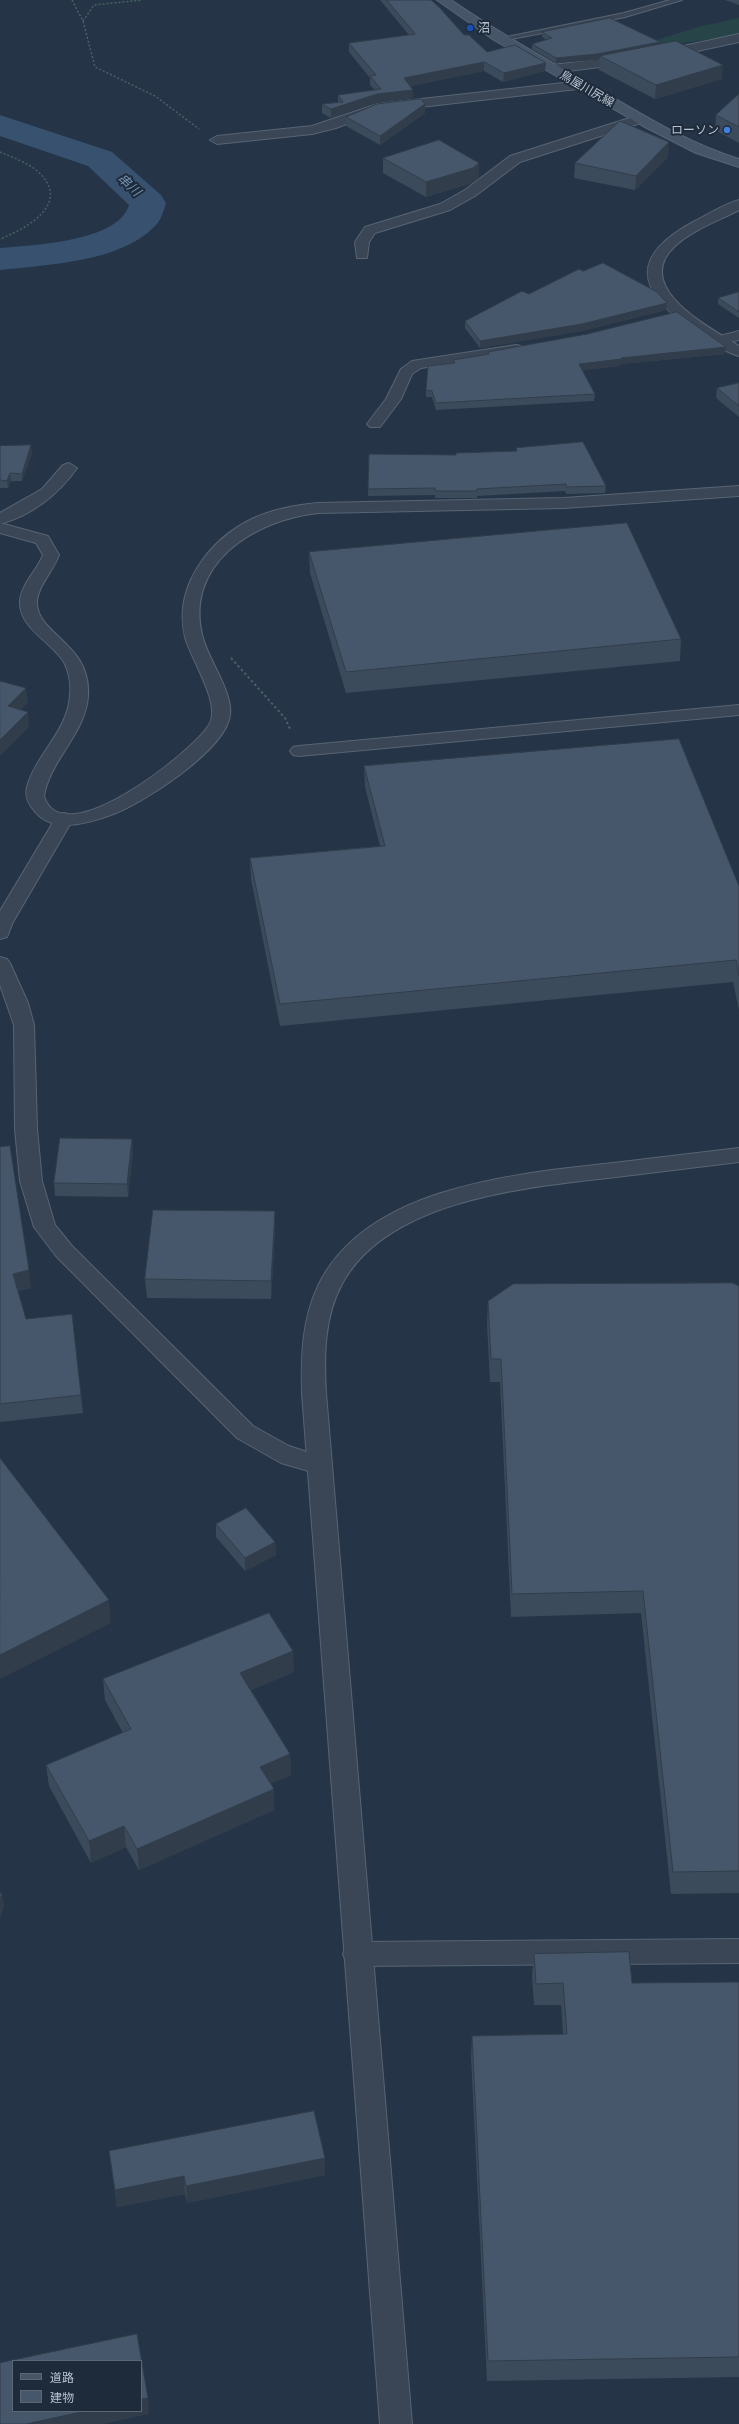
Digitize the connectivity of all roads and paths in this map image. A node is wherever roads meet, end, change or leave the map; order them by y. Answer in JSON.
{"nodes":[{"id":1,"x":72,"y":0,"type":"edge"},
{"id":2,"x":142,"y":0,"type":"edge"},
{"id":3,"x":443,"y":0,"type":"edge"},
{"id":4,"x":678,"y":0,"type":"edge"},
{"id":5,"x":83,"y":20,"type":"junction"},
{"id":6,"x":501,"y":38,"type":"junction"},
{"id":7,"x":739,"y":38,"type":"edge"},
{"id":8,"x":552,"y":69,"type":"junction"},
{"id":9,"x":580,"y":85,"type":"junction"},
{"id":10,"x":639,"y":119,"type":"junction"},
{"id":11,"x":217,"y":140,"type":"joint"},
{"id":12,"x":0,"y":152,"type":"edge"},
{"id":13,"x":739,"y":163,"type":"edge"},
{"id":14,"x":739,"y":204,"type":"edge"},
{"id":15,"x":0,"y":239,"type":"edge"},
{"id":16,"x":362,"y":255,"type":"dead end"},
{"id":17,"x":739,"y":335,"type":"edge"},
{"id":18,"x":721,"y":340,"type":"junction"},
{"id":19,"x":534,"y":346,"type":"edge"},
{"id":20,"x":739,"y":352,"type":"edge"},
{"id":21,"x":375,"y":424,"type":"dead end"},
{"id":22,"x":69,"y":468,"type":"dead end"},
{"id":23,"x":739,"y":491,"type":"edge"},
{"id":24,"x":0,"y":519,"type":"edge"},
{"id":25,"x":0,"y":528,"type":"edge"},
{"id":26,"x":196,"y":642,"type":"junction"},
{"id":27,"x":739,"y":710,"type":"edge"},
{"id":28,"x":285,"y":718,"type":"dead end"},
{"id":29,"x":299,"y":751,"type":"dead end"},
{"id":30,"x":64,"y":819,"type":"junction"},
{"id":31,"x":0,"y":933,"type":"edge"},
{"id":32,"x":0,"y":963,"type":"edge"},
{"id":33,"x":739,"y":1155,"type":"edge"},
{"id":34,"x":320,"y":1465,"type":"junction"},
{"id":35,"x":739,"y":1951,"type":"edge"},
{"id":36,"x":357,"y":1954,"type":"junction"},
{"id":37,"x":396,"y":2424,"type":"edge"}],
"edges":[{"from":1,"to":5,"type":"path"},
{"from":2,"to":5,"type":"path"},
{"from":3,"to":6,"type":"main road","name":"鳥屋川尻線"},
{"from":4,"to":6,"type":"lane"},
{"from":5,"to":11,"type":"path"},
{"from":6,"to":8,"type":"main road","name":"鳥屋川尻線"},
{"from":7,"to":8,"type":"street"},
{"from":8,"to":9,"type":"main road","name":"鳥屋川尻線"},
{"from":9,"to":10,"type":"main road","name":"鳥屋川尻線"},
{"from":9,"to":11,"type":"street"},
{"from":10,"to":13,"type":"main road","name":"鳥屋川尻線"},
{"from":10,"to":16,"type":"street"},
{"from":12,"to":15,"type":"path"},
{"from":14,"to":18,"type":"street"},
{"from":17,"to":18,"type":"street"},
{"from":18,"to":20,"type":"street"},
{"from":19,"to":21,"type":"street"},
{"from":22,"to":24,"type":"street"},
{"from":23,"to":26,"type":"street"},
{"from":25,"to":30,"type":"street"},
{"from":26,"to":28,"type":"path"},
{"from":26,"to":30,"type":"street"},
{"from":27,"to":29,"type":"street"},
{"from":30,"to":31,"type":"street"},
{"from":32,"to":34,"type":"street"},
{"from":33,"to":34,"type":"street"},
{"from":34,"to":36,"type":"street"},
{"from":35,"to":36,"type":"street"},
{"from":36,"to":37,"type":"street"}]}
